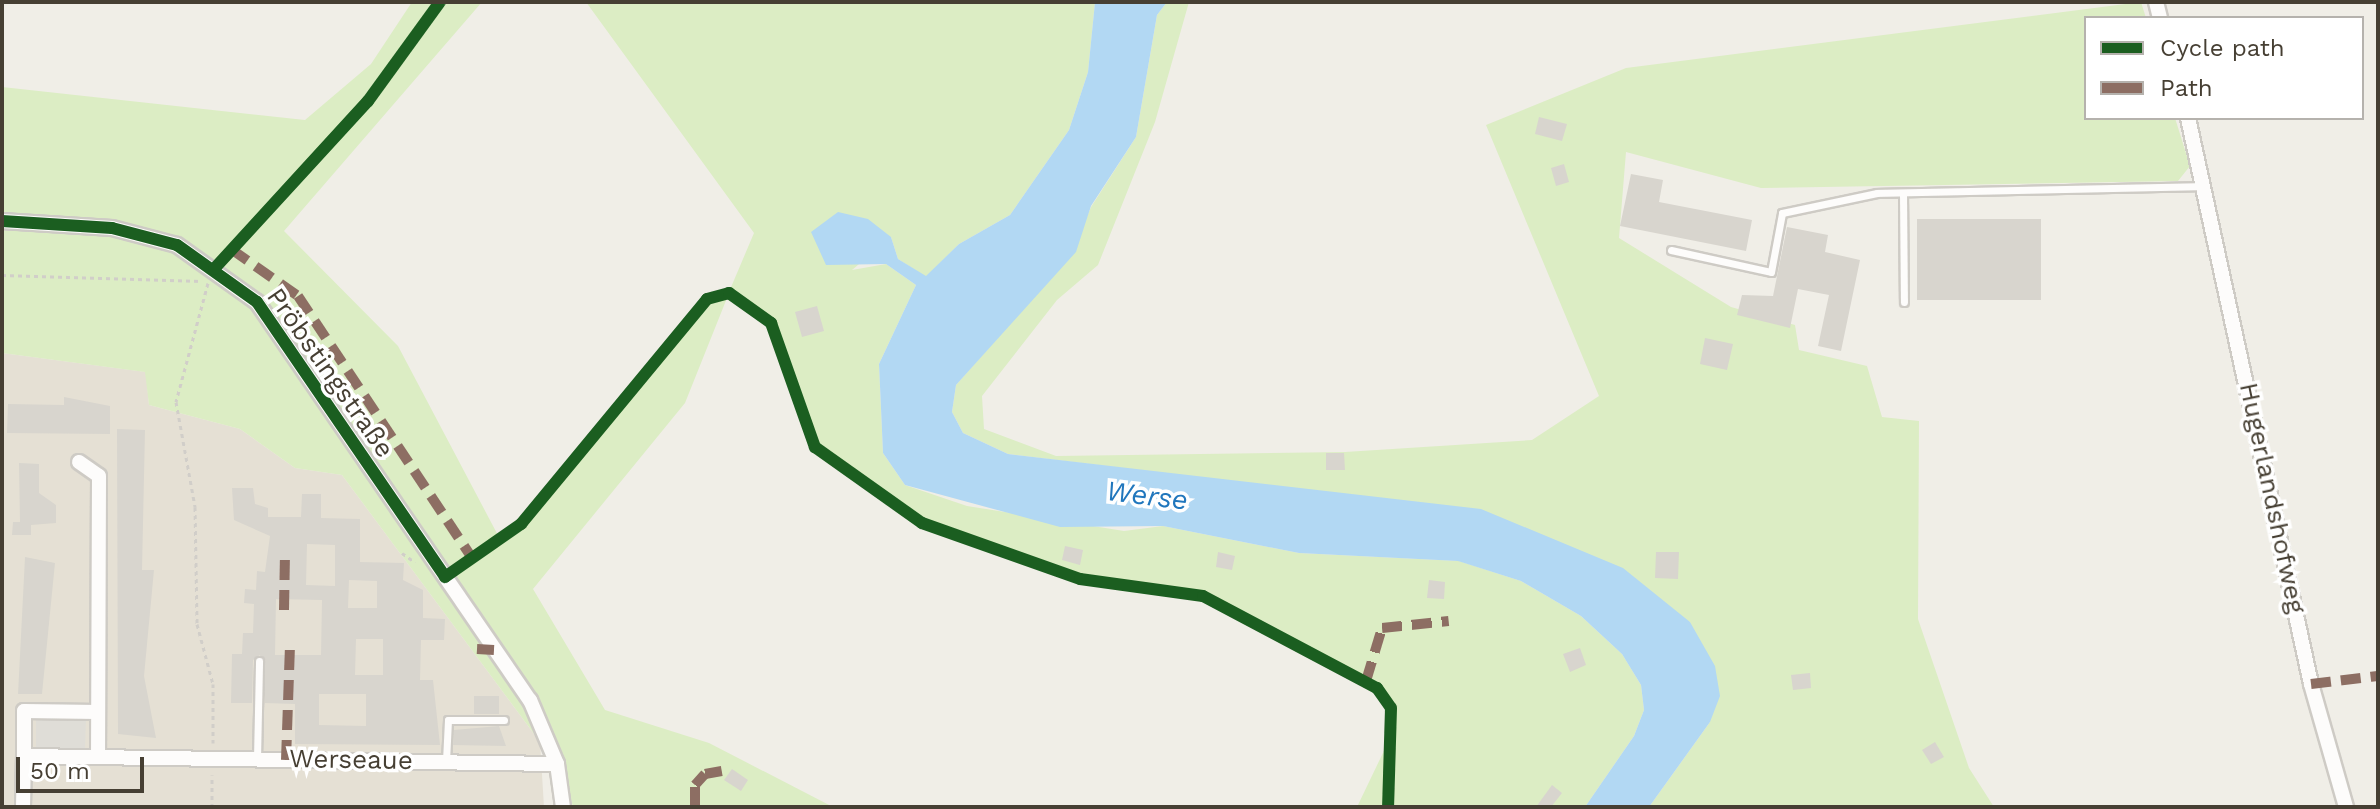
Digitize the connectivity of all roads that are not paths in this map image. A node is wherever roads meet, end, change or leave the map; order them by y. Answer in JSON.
{"nodes":[{"id":1,"x":2189,"y":120,"type":"edge"},
{"id":2,"x":2207,"y":186,"type":"junction"},
{"id":3,"x":1903,"y":193,"type":"junction"},
{"id":4,"x":2,"y":221,"type":"edge"},
{"id":5,"x":1671,"y":250,"type":"dead end"},
{"id":6,"x":1904,"y":302,"type":"dead end"},
{"id":7,"x":79,"y":462,"type":"dead end"},
{"id":8,"x":259,"y":661,"type":"dead end"},
{"id":9,"x":98,"y":712,"type":"junction"},
{"id":10,"x":504,"y":720,"type":"dead end"},
{"id":11,"x":24,"y":756,"type":"junction"},
{"id":12,"x":98,"y":757,"type":"junction"},
{"id":13,"x":257,"y":759,"type":"junction"},
{"id":14,"x":446,"y":761,"type":"junction"},
{"id":15,"x":557,"y":764,"type":"junction"},
{"id":16,"x":23,"y":807,"type":"edge"},
{"id":17,"x":563,"y":807,"type":"edge"},
{"id":18,"x":2346,"y":807,"type":"edge"}],
"edges":[{"from":1,"to":2,"type":"street","name":"Hugerlandshofweg"},
{"from":2,"to":3,"type":"lane"},
{"from":2,"to":18,"type":"street","name":"Hugerlandshofweg"},
{"from":3,"to":5,"type":"lane"},
{"from":3,"to":6,"type":"lane"},
{"from":4,"to":15,"type":"street","name":"Pröbstingstraße"},
{"from":7,"to":9,"type":"street"},
{"from":8,"to":13,"type":"lane"},
{"from":9,"to":11,"type":"street"},
{"from":9,"to":12,"type":"street"},
{"from":10,"to":14,"type":"lane"},
{"from":11,"to":12,"type":"street","name":"Werseaue"},
{"from":11,"to":16,"type":"street"},
{"from":12,"to":13,"type":"street","name":"Werseaue"},
{"from":13,"to":14,"type":"street","name":"Werseaue"},
{"from":14,"to":15,"type":"street","name":"Werseaue"},
{"from":15,"to":17,"type":"street","name":"Pröbstingstraße"}]}
